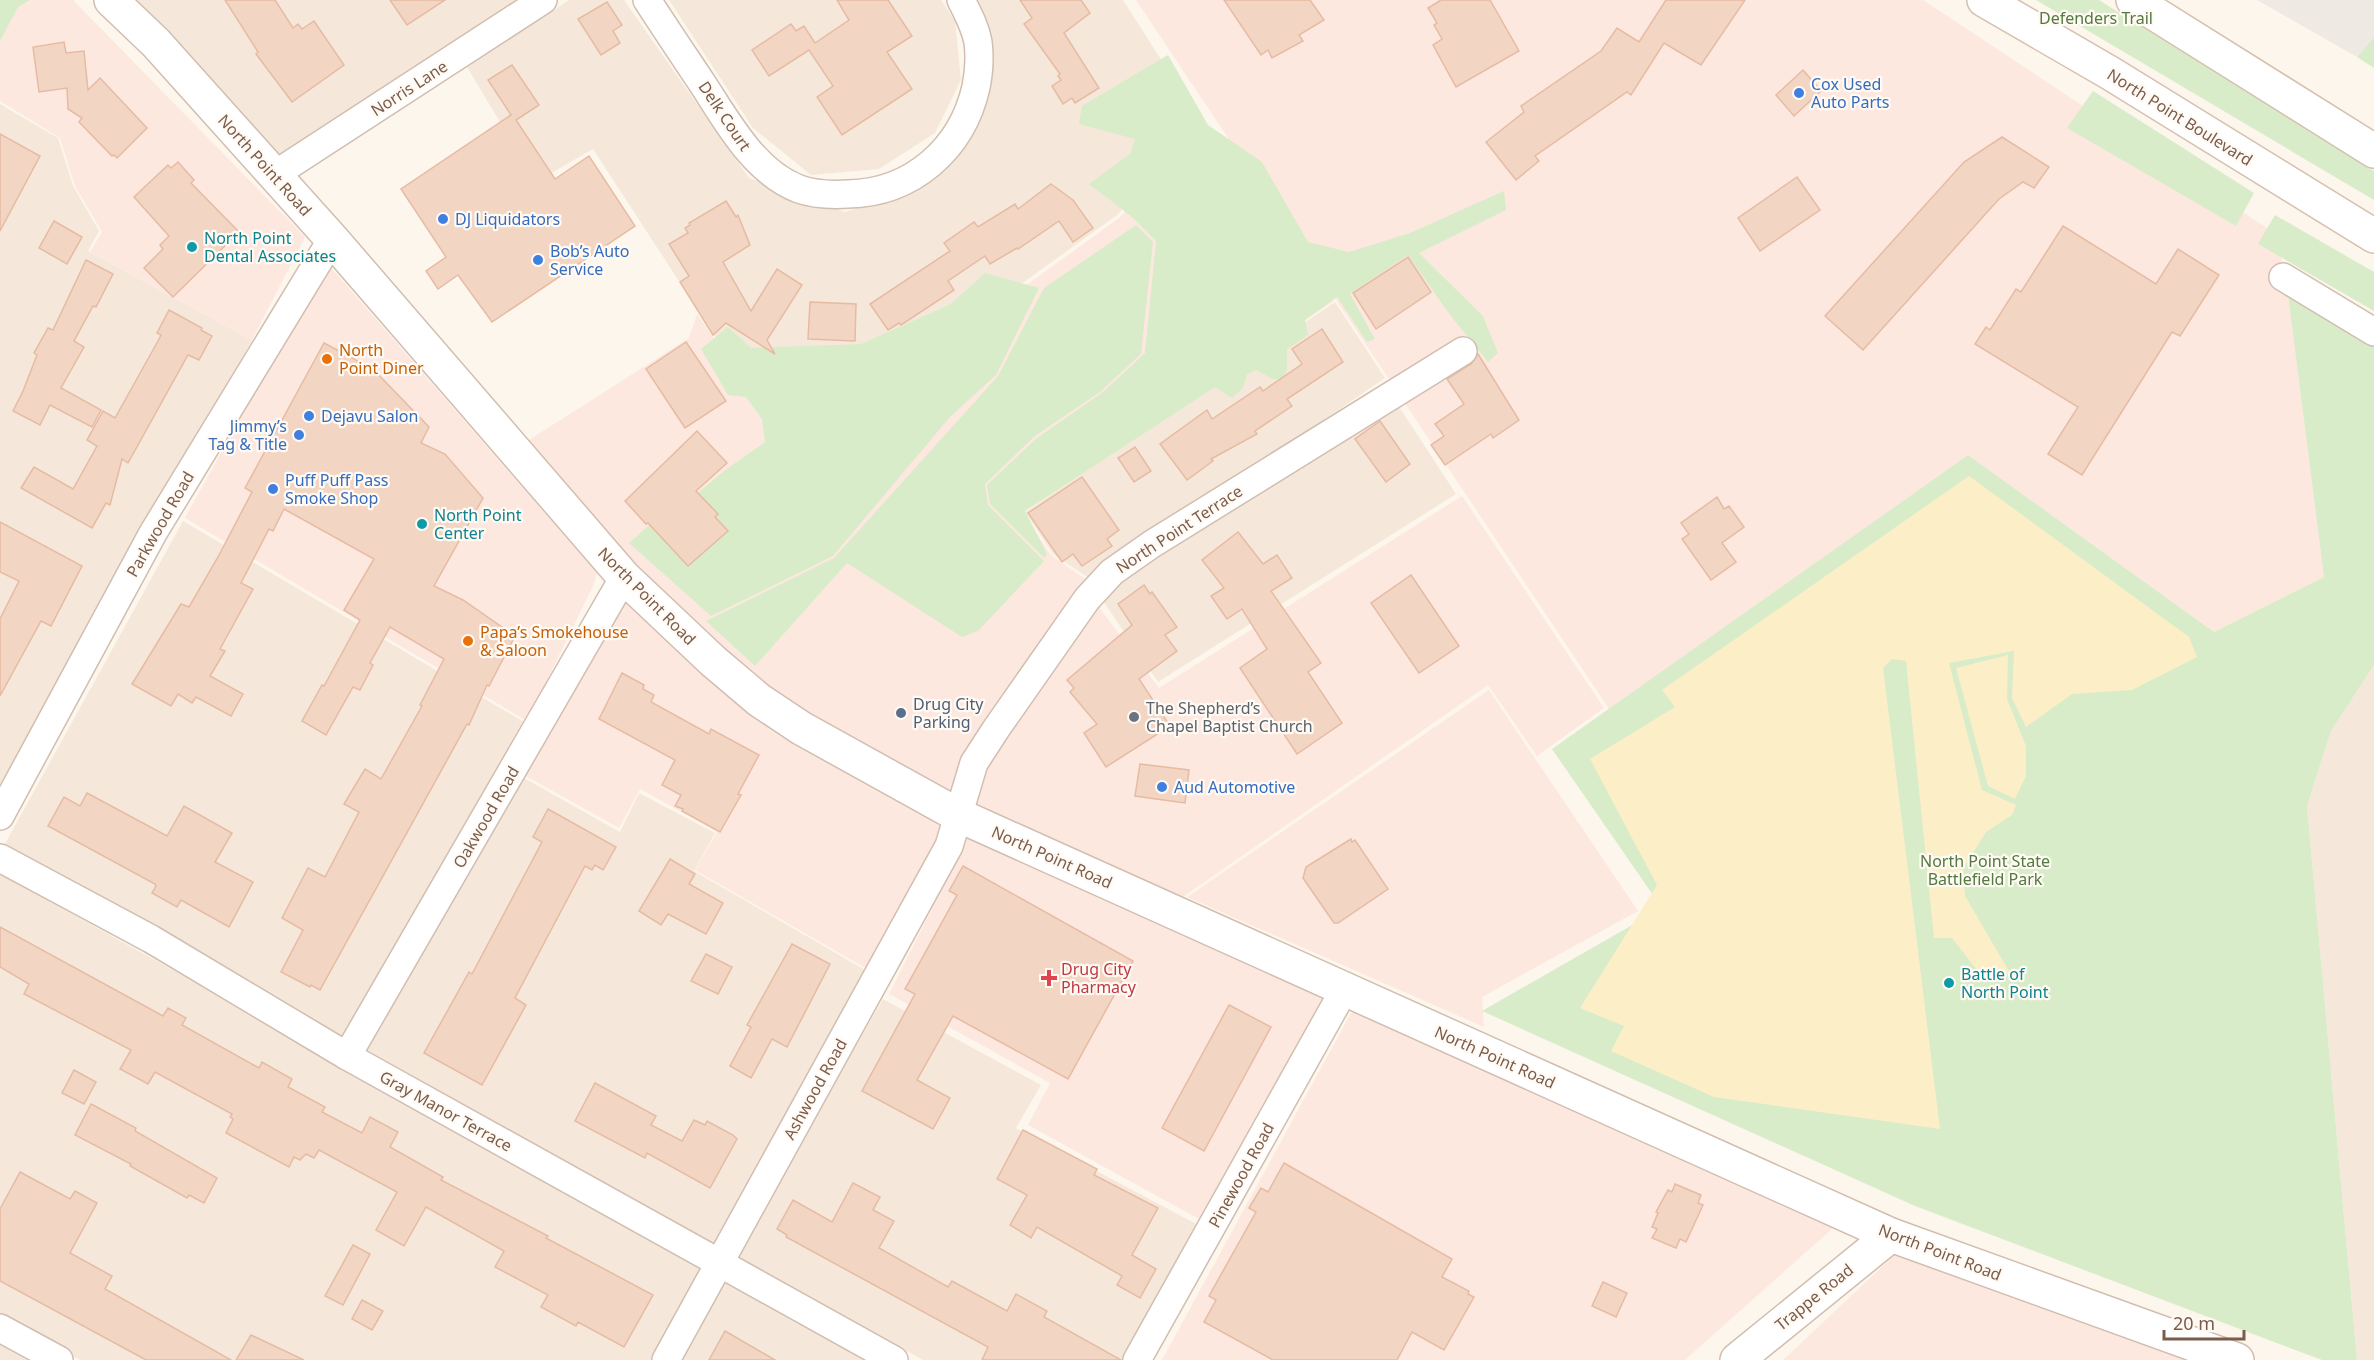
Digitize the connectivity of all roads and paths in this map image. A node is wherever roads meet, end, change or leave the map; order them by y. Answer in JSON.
{"nodes":[{"id":1,"x":111,"y":0,"type":"edge"},
{"id":2,"x":543,"y":0,"type":"edge"},
{"id":3,"x":647,"y":0,"type":"edge"},
{"id":4,"x":961,"y":0,"type":"edge"},
{"id":5,"x":1984,"y":0,"type":"edge"},
{"id":6,"x":2133,"y":0,"type":"edge"},
{"id":7,"x":2374,"y":151,"type":"edge"},
{"id":8,"x":274,"y":175,"type":"junction"},
{"id":9,"x":2374,"y":236,"type":"edge"},
{"id":10,"x":332,"y":239,"type":"junction"},
{"id":11,"x":2283,"y":277,"type":"dead end"},
{"id":12,"x":2374,"y":332,"type":"edge"},
{"id":13,"x":1463,"y":351,"type":"dead end"},
{"id":14,"x":624,"y":578,"type":"junction"},
{"id":15,"x":958,"y":815,"type":"junction"},
{"id":16,"x":0,"y":816,"type":"edge"},
{"id":17,"x":0,"y":858,"type":"edge"},
{"id":18,"x":1344,"y":990,"type":"junction"},
{"id":19,"x":347,"y":1056,"type":"junction"},
{"id":20,"x":1891,"y":1235,"type":"junction"},
{"id":21,"x":717,"y":1264,"type":"junction"},
{"id":22,"x":0,"y":1328,"type":"edge"},
{"id":23,"x":59,"y":1360,"type":"edge"},
{"id":24,"x":666,"y":1360,"type":"edge"},
{"id":25,"x":894,"y":1360,"type":"edge"},
{"id":26,"x":1137,"y":1360,"type":"edge"},
{"id":27,"x":1737,"y":1360,"type":"edge"},
{"id":28,"x":2237,"y":1360,"type":"edge"}],
"edges":[{"from":1,"to":8,"type":"street","name":"North Point Road"},
{"from":2,"to":8,"type":"street","name":"Norris Lane"},
{"from":3,"to":4,"type":"street","name":"Delk Court"},
{"from":5,"to":9,"type":"street","name":"North Point Boulevard"},
{"from":6,"to":7,"type":"street"},
{"from":8,"to":10,"type":"street","name":"North Point Road"},
{"from":10,"to":14,"type":"street","name":"North Point Road"},
{"from":10,"to":16,"type":"street","name":"Parkwood Road"},
{"from":11,"to":12,"type":"street"},
{"from":13,"to":15,"type":"street","name":"North Point Terrace"},
{"from":14,"to":15,"type":"street","name":"North Point Road"},
{"from":14,"to":19,"type":"street","name":"Oakwood Road"},
{"from":15,"to":18,"type":"street","name":"North Point Road"},
{"from":15,"to":21,"type":"street","name":"Ashwood Road"},
{"from":17,"to":19,"type":"street","name":"Gray Manor Terrace"},
{"from":18,"to":20,"type":"street","name":"North Point Road"},
{"from":18,"to":26,"type":"street","name":"Pinewood Road"},
{"from":19,"to":21,"type":"street","name":"Gray Manor Terrace"},
{"from":20,"to":27,"type":"street","name":"Trappe Road"},
{"from":20,"to":28,"type":"street","name":"North Point Road"},
{"from":21,"to":24,"type":"street","name":"Ashwood Road"},
{"from":21,"to":25,"type":"street","name":"Gray Manor Terrace"},
{"from":22,"to":23,"type":"street"}]}
